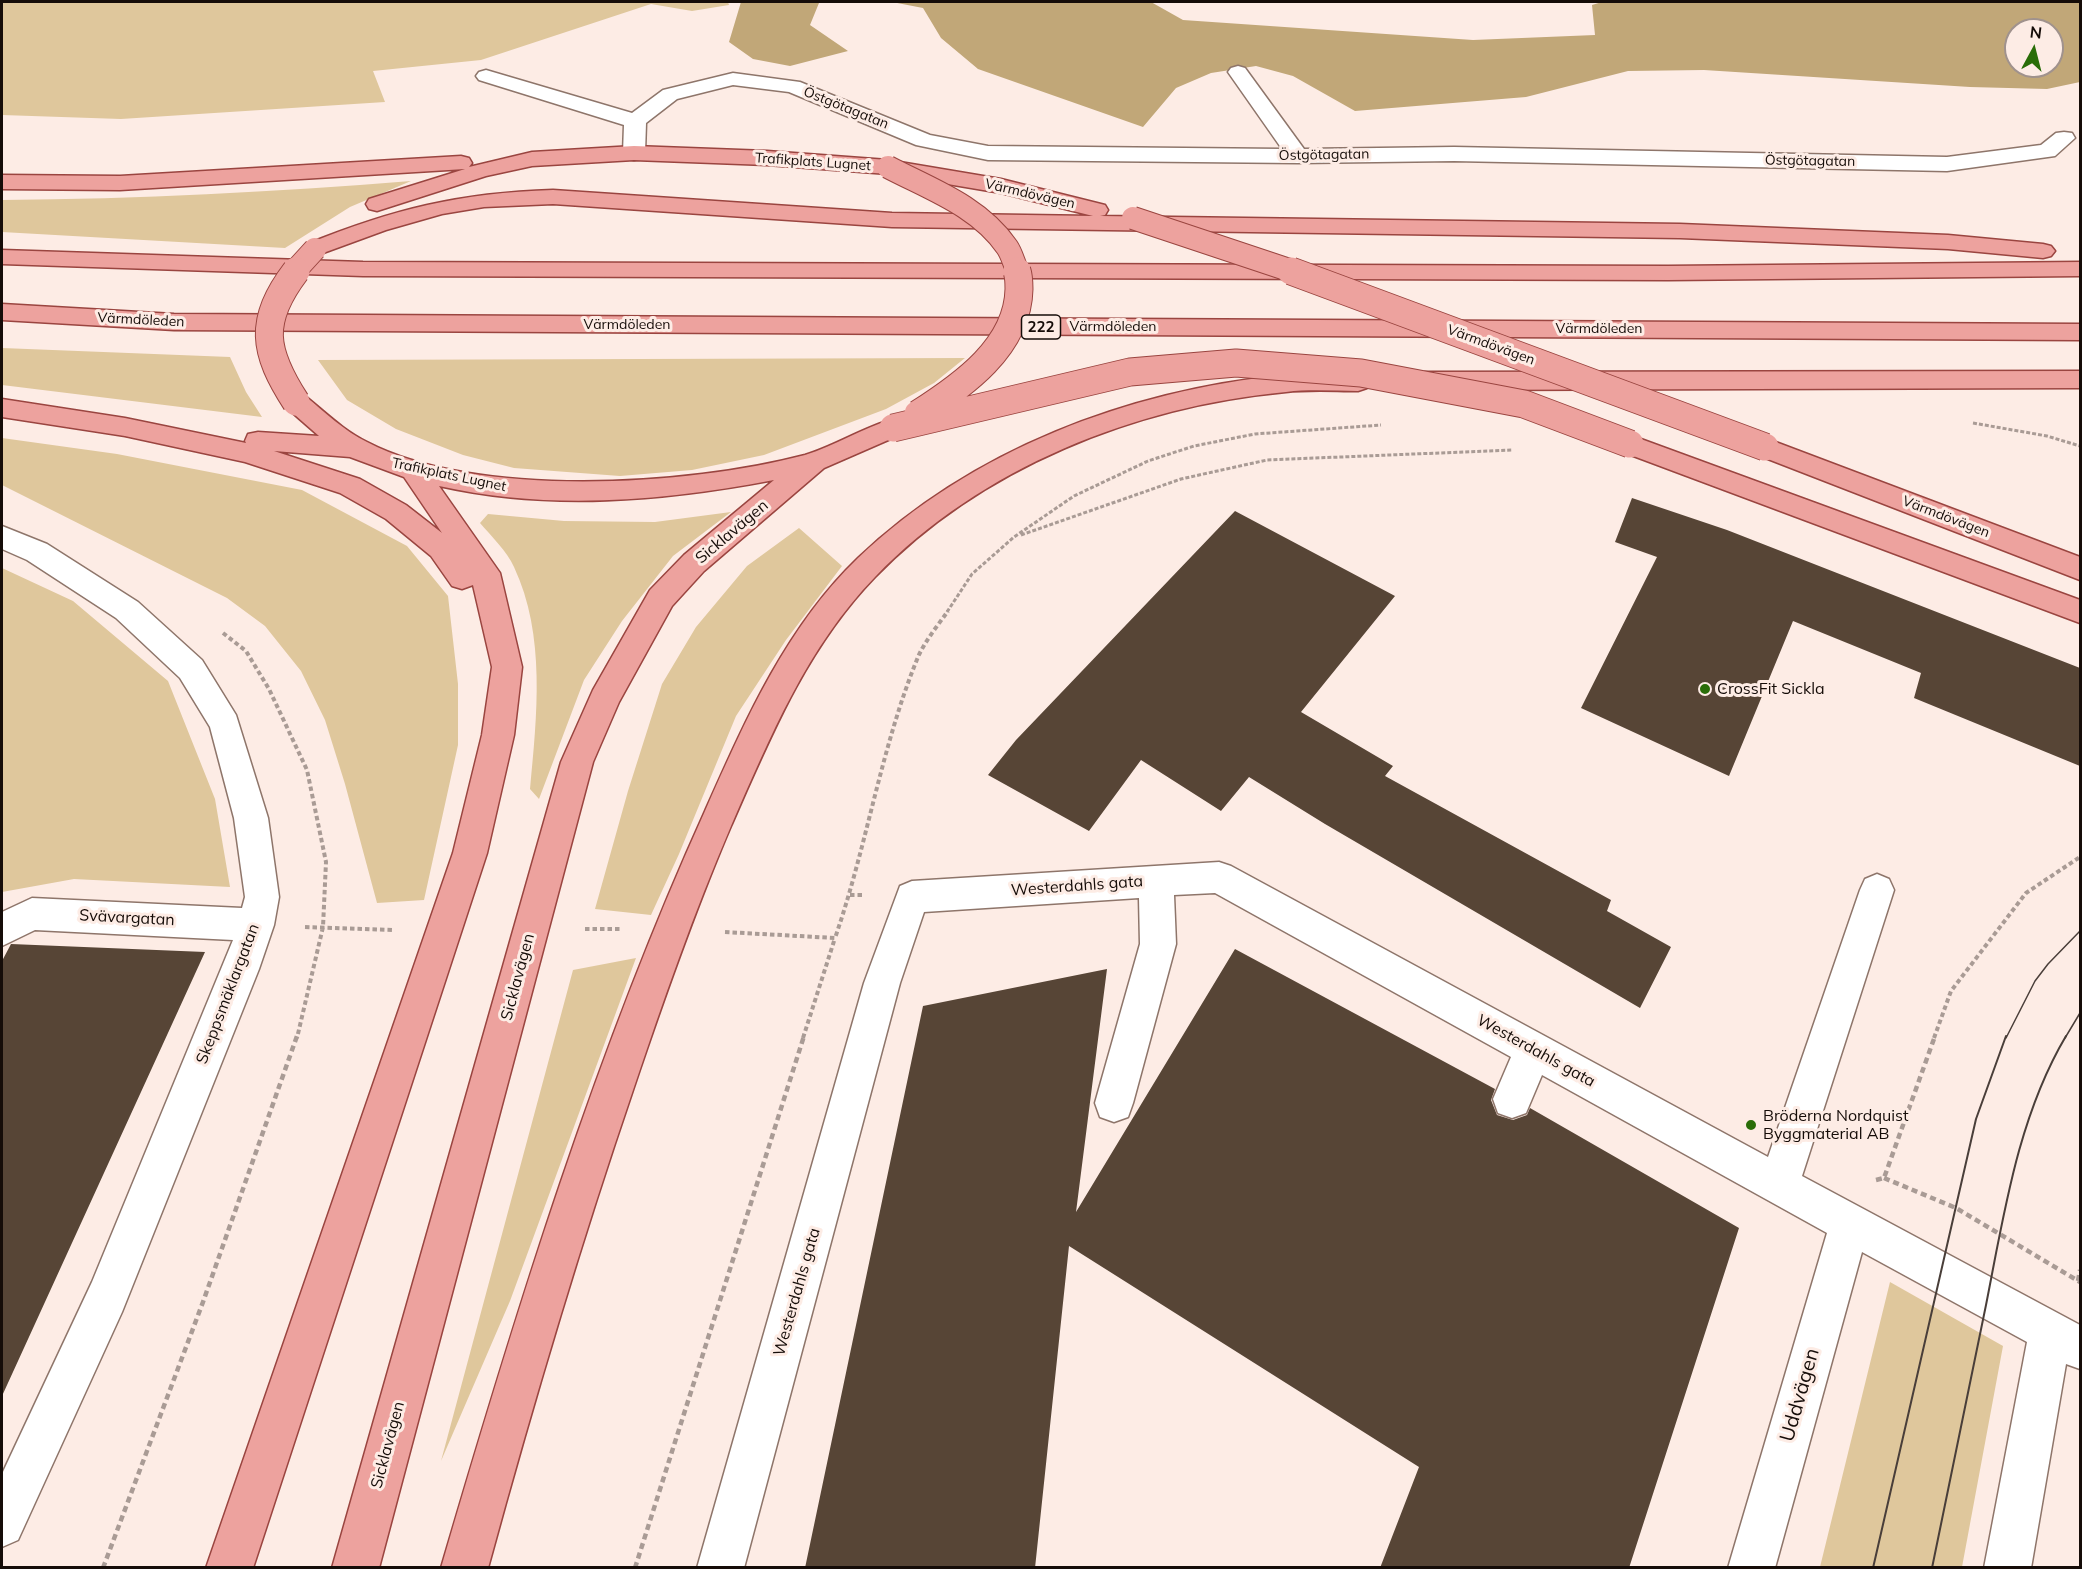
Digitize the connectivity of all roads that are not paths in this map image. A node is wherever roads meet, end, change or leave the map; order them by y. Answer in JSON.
{"nodes":[{"id":1,"x":1238,"y":72,"type":"dead end"},
{"id":2,"x":486,"y":76,"type":"dead end"},
{"id":3,"x":634,"y":121,"type":"junction"},
{"id":4,"x":2064,"y":138,"type":"dead end"},
{"id":5,"x":634,"y":153,"type":"junction"},
{"id":6,"x":1298,"y":156,"type":"junction"},
{"id":7,"x":532,"y":159,"type":"junction"},
{"id":8,"x":888,"y":167,"type":"junction"},
{"id":9,"x":2,"y":182,"type":"edge"},
{"id":10,"x":315,"y":249,"type":"junction"},
{"id":11,"x":2080,"y":254,"type":"edge"},
{"id":12,"x":2,"y":257,"type":"edge"},
{"id":13,"x":2080,"y":269,"type":"edge"},
{"id":14,"x":2,"y":312,"type":"edge"},
{"id":15,"x":2080,"y":332,"type":"edge"},
{"id":16,"x":2080,"y":380,"type":"edge"},
{"id":17,"x":2,"y":408,"type":"edge"},
{"id":18,"x":125,"y":427,"type":"junction"},
{"id":19,"x":892,"y":428,"type":"junction"},
{"id":20,"x":355,"y":448,"type":"junction"},
{"id":21,"x":815,"y":461,"type":"junction"},
{"id":22,"x":414,"y":471,"type":"junction"},
{"id":23,"x":2,"y":537,"type":"edge"},
{"id":24,"x":2080,"y":569,"type":"edge"},
{"id":25,"x":2080,"y":612,"type":"edge"},
{"id":26,"x":498,"y":735,"type":"junction"},
{"id":27,"x":1156,"y":881,"type":"junction"},
{"id":28,"x":1877,"y":890,"type":"dead end"},
{"id":29,"x":256,"y":925,"type":"junction"},
{"id":30,"x":2,"y":930,"type":"edge"},
{"id":31,"x":1533,"y":1050,"type":"junction"},
{"id":32,"x":1512,"y":1099,"type":"dead end"},
{"id":33,"x":1114,"y":1103,"type":"dead end"},
{"id":34,"x":1792,"y":1192,"type":"junction"},
{"id":35,"x":1850,"y":1223,"type":"junction"},
{"id":36,"x":2065,"y":1339,"type":"edge"},
{"id":37,"x":2,"y":1524,"type":"edge"},
{"id":38,"x":229,"y":1568,"type":"edge"},
{"id":39,"x":355,"y":1568,"type":"edge"},
{"id":40,"x":464,"y":1568,"type":"edge"},
{"id":41,"x":720,"y":1568,"type":"edge"},
{"id":42,"x":1751,"y":1568,"type":"edge"},
{"id":43,"x":2007,"y":1568,"type":"edge"}],
"edges":[{"from":1,"to":6,"type":"street"},
{"from":2,"to":3,"type":"street"},
{"from":3,"to":5,"type":"street"},
{"from":3,"to":6,"type":"street","name":"Östgötagatan"},
{"from":4,"to":6,"type":"street","name":"Östgötagatan"},
{"from":5,"to":7,"type":"main road","name":"Trafikplats Lugnet"},
{"from":5,"to":8,"type":"main road","name":"Trafikplats Lugnet"},
{"from":7,"to":9,"type":"main road"},
{"from":7,"to":10,"type":"main road","name":"Trafikplats Lugnet"},
{"from":8,"to":19,"type":"main road","name":"Trafikplats Lugnet","bridge":true},
{"from":8,"to":24,"type":"main road","name":"Värmdövägen","bridge":true},
{"from":10,"to":11,"type":"main road"},
{"from":10,"to":20,"type":"main road","name":"Trafikplats Lugnet","bridge":true},
{"from":12,"to":13,"type":"main road"},
{"from":14,"to":15,"type":"main road","name":"Värmdöleden","number":"222"},
{"from":16,"to":40,"type":"main road"},
{"from":17,"to":18,"type":"main road"},
{"from":18,"to":20,"type":"main road"},
{"from":18,"to":26,"type":"main road"},
{"from":19,"to":21,"type":"main road","name":"Trafikplats Lugnet"},
{"from":19,"to":25,"type":"main road","bridge":true},
{"from":20,"to":22,"type":"main road","name":"Trafikplats Lugnet"},
{"from":21,"to":22,"type":"main road","name":"Trafikplats Lugnet"},
{"from":21,"to":39,"type":"main road","name":"Sicklavägen"},
{"from":22,"to":26,"type":"main road"},
{"from":23,"to":29,"type":"street","name":"Skeppsmäklargatan"},
{"from":26,"to":38,"type":"main road"},
{"from":27,"to":31,"type":"street","name":"Westerdahls gata"},
{"from":27,"to":33,"type":"street"},
{"from":27,"to":41,"type":"street","name":"Westerdahls gata"},
{"from":28,"to":34,"type":"street"},
{"from":29,"to":30,"type":"street","name":"Svävargatan"},
{"from":29,"to":37,"type":"street","name":"Skeppsmäklargatan"},
{"from":31,"to":32,"type":"street"},
{"from":31,"to":34,"type":"street","name":"Westerdahls gata"},
{"from":34,"to":35,"type":"street","name":"Westerdahls gata"},
{"from":35,"to":36,"type":"street","name":"Westerdahls gata"},
{"from":35,"to":42,"type":"street","name":"Uddvägen"},
{"from":36,"to":43,"type":"street"}]}
